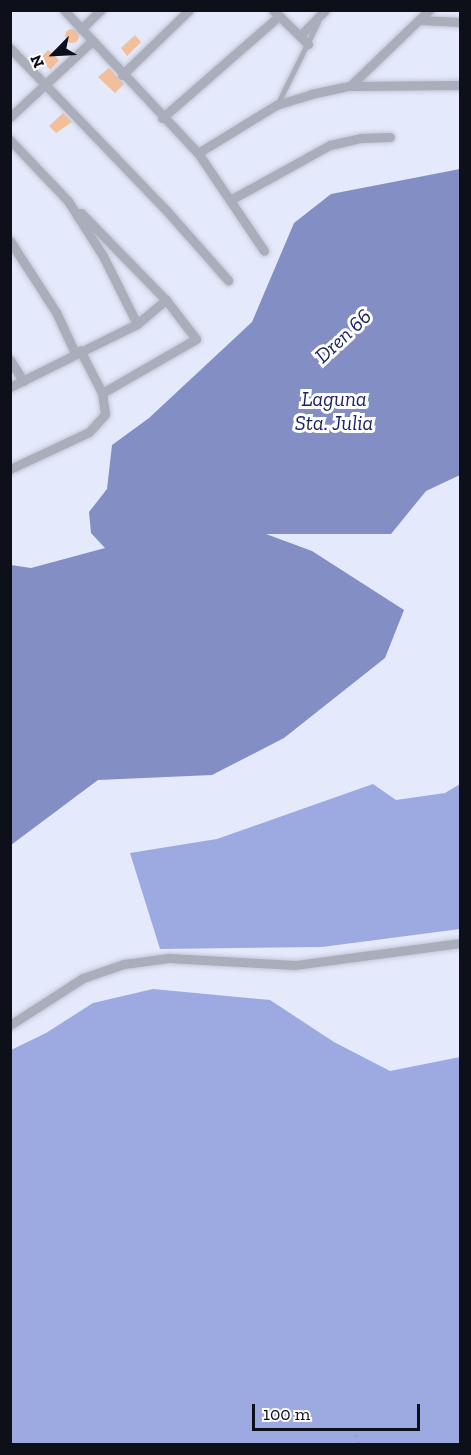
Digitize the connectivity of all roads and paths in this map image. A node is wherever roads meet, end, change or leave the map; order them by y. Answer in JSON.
{"nodes":[{"id":1,"x":64,"y":10,"type":"edge"},
{"id":2,"x":102,"y":10,"type":"edge"},
{"id":3,"x":189,"y":10,"type":"edge"},
{"id":4,"x":429,"y":10,"type":"edge"},
{"id":5,"x":324,"y":12,"type":"edge"},
{"id":6,"x":276,"y":13,"type":"edge"},
{"id":7,"x":418,"y":20,"type":"junction"},
{"id":8,"x":460,"y":22,"type":"edge"},
{"id":9,"x":81,"y":29,"type":"junction"},
{"id":10,"x":300,"y":36,"type":"junction"},
{"id":11,"x":92,"y":41,"type":"junction"},
{"id":12,"x":308,"y":44,"type":"junction"},
{"id":13,"x":10,"y":48,"type":"edge"},
{"id":14,"x":122,"y":75,"type":"junction"},
{"id":15,"x":45,"y":85,"type":"junction"},
{"id":16,"x":350,"y":86,"type":"junction"},
{"id":17,"x":460,"y":86,"type":"edge"},
{"id":18,"x":276,"y":105,"type":"junction"},
{"id":19,"x":10,"y":117,"type":"edge"},
{"id":20,"x":162,"y":117,"type":"junction"},
{"id":21,"x":390,"y":137,"type":"dead end"},
{"id":22,"x":10,"y":140,"type":"edge"},
{"id":23,"x":198,"y":153,"type":"junction"},
{"id":24,"x":231,"y":199,"type":"junction"},
{"id":25,"x":68,"y":201,"type":"junction"},
{"id":26,"x":10,"y":242,"type":"edge"},
{"id":27,"x":264,"y":251,"type":"dead end"},
{"id":28,"x":228,"y":280,"type":"dead end"},
{"id":29,"x":166,"y":300,"type":"junction"},
{"id":30,"x":137,"y":324,"type":"junction"},
{"id":31,"x":77,"y":352,"type":"junction"},
{"id":32,"x":10,"y":360,"type":"edge"},
{"id":33,"x":23,"y":381,"type":"junction"},
{"id":34,"x":10,"y":387,"type":"edge"},
{"id":35,"x":102,"y":393,"type":"junction"},
{"id":36,"x":10,"y":469,"type":"edge"},
{"id":37,"x":460,"y":943,"type":"edge"},
{"id":38,"x":10,"y":1025,"type":"edge"},
{"id":39,"x":352,"y":1428,"type":"dead end"},
{"id":40,"x":359,"y":1444,"type":"edge"}],
"edges":[{"from":1,"to":9,"type":"street"},
{"from":2,"to":9,"type":"street"},
{"from":3,"to":14,"type":"street"},
{"from":4,"to":7,"type":"street"},
{"from":5,"to":10,"type":"street"},
{"from":5,"to":12,"type":"lane"},
{"from":6,"to":10,"type":"street"},
{"from":6,"to":20,"type":"street"},
{"from":7,"to":8,"type":"street"},
{"from":7,"to":16,"type":"street"},
{"from":9,"to":11,"type":"street"},
{"from":10,"to":12,"type":"street"},
{"from":11,"to":14,"type":"street"},
{"from":11,"to":15,"type":"street"},
{"from":12,"to":18,"type":"lane"},
{"from":13,"to":15,"type":"street"},
{"from":14,"to":20,"type":"street"},
{"from":15,"to":19,"type":"street"},
{"from":15,"to":28,"type":"street"},
{"from":16,"to":17,"type":"street"},
{"from":16,"to":18,"type":"street"},
{"from":18,"to":23,"type":"street"},
{"from":20,"to":23,"type":"street"},
{"from":21,"to":24,"type":"street"},
{"from":22,"to":25,"type":"street"},
{"from":23,"to":24,"type":"street"},
{"from":24,"to":27,"type":"street"},
{"from":25,"to":29,"type":"street"},
{"from":25,"to":30,"type":"street"},
{"from":26,"to":31,"type":"street"},
{"from":29,"to":30,"type":"street"},
{"from":29,"to":35,"type":"street"},
{"from":30,"to":31,"type":"street"},
{"from":31,"to":33,"type":"street"},
{"from":31,"to":35,"type":"street"},
{"from":32,"to":33,"type":"street"},
{"from":33,"to":34,"type":"street"},
{"from":35,"to":36,"type":"street"},
{"from":37,"to":38,"type":"street"},
{"from":39,"to":40,"type":"path"}]}
